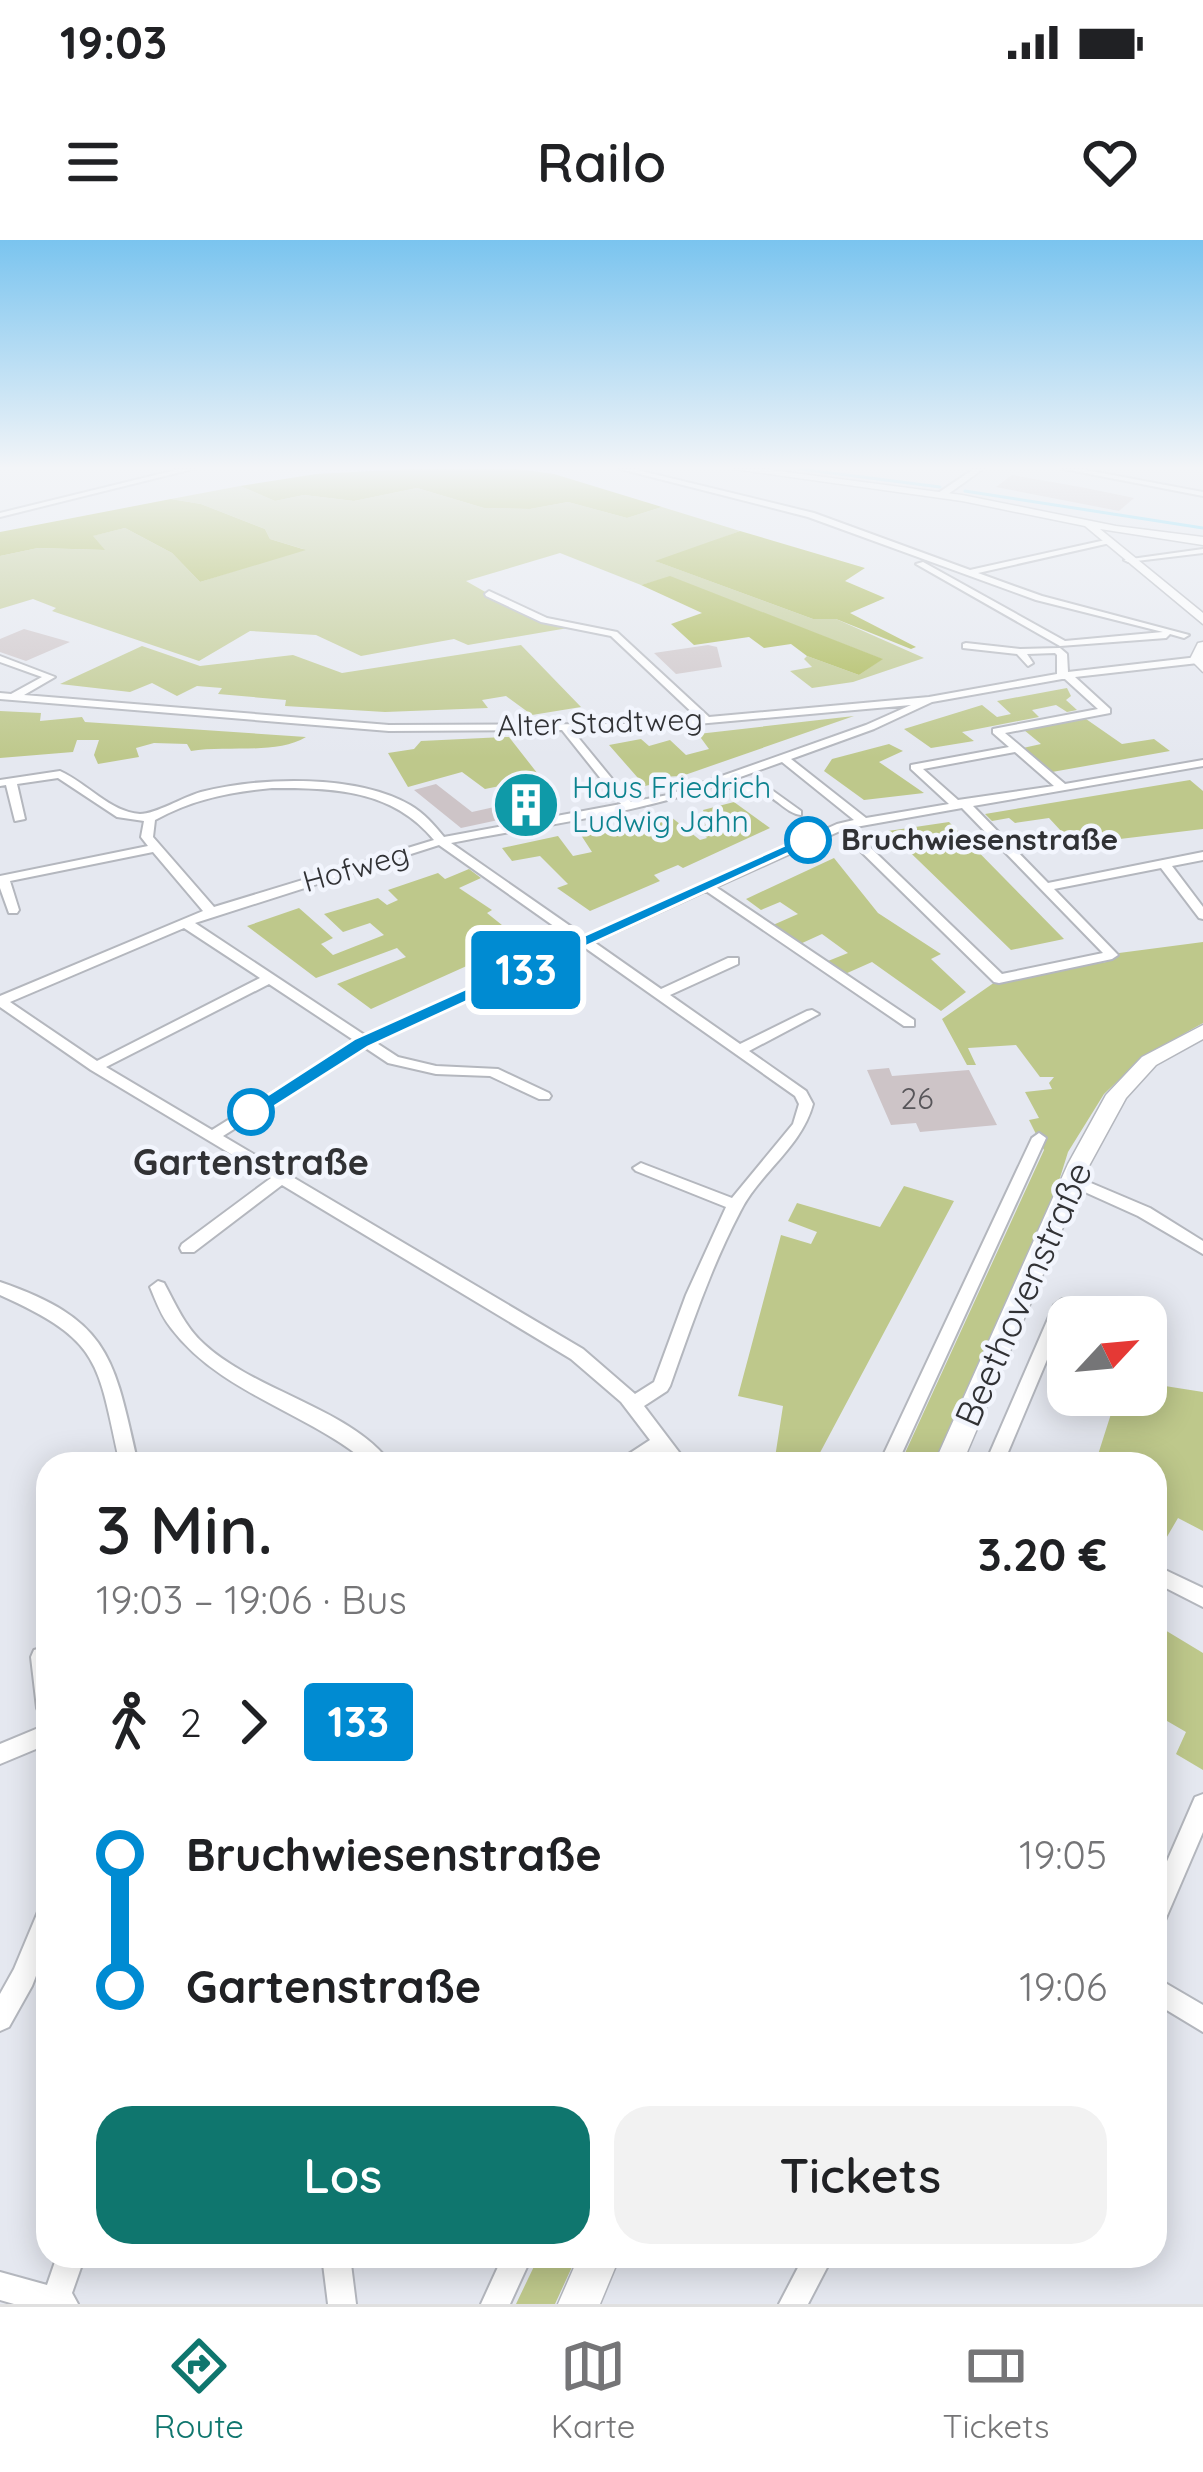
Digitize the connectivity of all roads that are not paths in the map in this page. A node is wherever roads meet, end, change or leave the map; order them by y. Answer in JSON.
{"nodes":[{"id":1,"x":923,"y":565,"type":"edge"},
{"id":2,"x":945,"y":565,"type":"edge"},
{"id":3,"x":996,"y":565,"type":"edge"},
{"id":4,"x":1135,"y":565,"type":"edge"},
{"id":5,"x":966,"y":573,"type":"junction"},
{"id":6,"x":489,"y":594,"type":"dead end"},
{"id":7,"x":1203,"y":620,"type":"edge"},
{"id":8,"x":966,"y":646,"type":"dead end"},
{"id":9,"x":1062,"y":646,"type":"junction"},
{"id":10,"x":1116,"y":649,"type":"junction"},
{"id":11,"x":1020,"y":652,"type":"junction"},
{"id":12,"x":1201,"y":658,"type":"edge"},
{"id":13,"x":0,"y":659,"type":"edge"},
{"id":14,"x":1028,"y":663,"type":"dead end"},
{"id":15,"x":1126,"y":670,"type":"junction"},
{"id":16,"x":1065,"y":675,"type":"junction"},
{"id":17,"x":0,"y":696,"type":"edge"},
{"id":18,"x":14,"y":697,"type":"junction"},
{"id":19,"x":929,"y":700,"type":"junction"},
{"id":20,"x":706,"y":720,"type":"junction"},
{"id":21,"x":565,"y":728,"type":"junction"},
{"id":22,"x":1015,"y":748,"type":"junction"},
{"id":23,"x":784,"y":758,"type":"junction"},
{"id":24,"x":1203,"y":763,"type":"edge"},
{"id":25,"x":724,"y":779,"type":"junction"},
{"id":26,"x":6,"y":782,"type":"edge"},
{"id":27,"x":1060,"y":785,"type":"junction"},
{"id":28,"x":958,"y":803,"type":"junction"},
{"id":29,"x":628,"y":807,"type":"junction"},
{"id":30,"x":797,"y":813,"type":"dead end"},
{"id":31,"x":150,"y":818,"type":"junction"},
{"id":32,"x":19,"y":819,"type":"dead end"},
{"id":33,"x":861,"y":820,"type":"junction"},
{"id":34,"x":841,"y":826,"type":"junction"},
{"id":35,"x":442,"y":841,"type":"junction"},
{"id":36,"x":154,"y":848,"type":"junction"},
{"id":37,"x":1203,"y":856,"type":"edge"},
{"id":38,"x":1164,"y":863,"type":"junction"},
{"id":39,"x":708,"y":886,"type":"junction"},
{"id":40,"x":1046,"y":886,"type":"junction"},
{"id":41,"x":13,"y":910,"type":"dead end"},
{"id":42,"x":211,"y":912,"type":"junction"},
{"id":43,"x":1203,"y":915,"type":"edge"},
{"id":44,"x":184,"y":922,"type":"junction"},
{"id":45,"x":587,"y":943,"type":"junction"},
{"id":46,"x":734,"y":962,"type":"dead end"},
{"id":47,"x":268,"y":979,"type":"junction"},
{"id":48,"x":862,"y":991,"type":"junction"},
{"id":49,"x":662,"y":994,"type":"junction"},
{"id":50,"x":0,"y":1001,"type":"edge"},
{"id":51,"x":839,"y":1002,"type":"dead end"},
{"id":52,"x":812,"y":1015,"type":"dead end"},
{"id":53,"x":909,"y":1023,"type":"dead end"},
{"id":54,"x":1203,"y":1031,"type":"edge"},
{"id":55,"x":361,"y":1043,"type":"junction"},
{"id":56,"x":741,"y":1049,"type":"junction"},
{"id":57,"x":95,"y":1067,"type":"junction"},
{"id":58,"x":544,"y":1096,"type":"dead end"},
{"id":59,"x":212,"y":1136,"type":"junction"},
{"id":60,"x":1039,"y":1138,"type":"dead end"},
{"id":61,"x":641,"y":1168,"type":"dead end"},
{"id":62,"x":282,"y":1177,"type":"junction"},
{"id":63,"x":1072,"y":1180,"type":"junction"},
{"id":64,"x":735,"y":1204,"type":"junction"},
{"id":65,"x":188,"y":1248,"type":"dead end"},
{"id":66,"x":1203,"y":1249,"type":"edge"},
{"id":67,"x":158,"y":1287,"type":"dead end"},
{"id":68,"x":0,"y":1288,"type":"edge"},
{"id":69,"x":1047,"y":1340,"type":"edge"},
{"id":70,"x":633,"y":1404,"type":"junction"},
{"id":71,"x":662,"y":1441,"type":"junction"},
{"id":72,"x":126,"y":1452,"type":"edge"},
{"id":73,"x":363,"y":1452,"type":"edge"},
{"id":74,"x":646,"y":1452,"type":"edge"},
{"id":75,"x":671,"y":1452,"type":"edge"},
{"id":76,"x":894,"y":1452,"type":"edge"},
{"id":77,"x":953,"y":1452,"type":"edge"},
{"id":78,"x":999,"y":1452,"type":"edge"},
{"id":79,"x":1167,"y":1579,"type":"edge"},
{"id":80,"x":1203,"y":1598,"type":"edge"},
{"id":81,"x":36,"y":1740,"type":"edge"},
{"id":82,"x":0,"y":1754,"type":"edge"},
{"id":83,"x":1203,"y":1805,"type":"edge"},
{"id":84,"x":1167,"y":1889,"type":"edge"},
{"id":85,"x":36,"y":1945,"type":"edge"},
{"id":86,"x":1167,"y":1996,"type":"edge"},
{"id":87,"x":0,"y":2018,"type":"edge"},
{"id":88,"x":1203,"y":2019,"type":"edge"},
{"id":89,"x":66,"y":2268,"type":"edge"},
{"id":90,"x":338,"y":2268,"type":"edge"},
{"id":91,"x":512,"y":2268,"type":"edge"},
{"id":92,"x":595,"y":2268,"type":"edge"},
{"id":93,"x":812,"y":2268,"type":"edge"},
{"id":94,"x":0,"y":2286,"type":"edge"},
{"id":95,"x":52,"y":2302,"type":"edge"},
{"id":96,"x":342,"y":2304,"type":"edge"},
{"id":97,"x":495,"y":2304,"type":"edge"},
{"id":98,"x":579,"y":2304,"type":"edge"},
{"id":99,"x":793,"y":2304,"type":"edge"}],
"edges":[{"from":1,"to":9,"type":"street"},
{"from":2,"to":5,"type":"street"},
{"from":3,"to":5,"type":"street"},
{"from":4,"to":7,"type":"street"},
{"from":5,"to":10,"type":"street"},
{"from":6,"to":20,"type":"street"},
{"from":8,"to":11,"type":"street"},
{"from":9,"to":10,"type":"street"},
{"from":9,"to":11,"type":"street"},
{"from":9,"to":16,"type":"street"},
{"from":10,"to":15,"type":"street"},
{"from":11,"to":14,"type":"street"},
{"from":12,"to":15,"type":"street","name":"Alter Stadtweg"},
{"from":13,"to":18,"type":"street"},
{"from":15,"to":16,"type":"street","name":"Alter Stadtweg"},
{"from":16,"to":19,"type":"street","name":"Alter Stadtweg"},
{"from":16,"to":22,"type":"street"},
{"from":17,"to":18,"type":"street","name":"Alter Stadtweg"},
{"from":18,"to":21,"type":"street","name":"Alter Stadtweg"},
{"from":19,"to":20,"type":"street","name":"Alter Stadtweg"},
{"from":19,"to":23,"type":"street","name":"Hofweg"},
{"from":20,"to":21,"type":"street","name":"Alter Stadtweg"},
{"from":21,"to":29,"type":"street"},
{"from":22,"to":27,"type":"street"},
{"from":22,"to":28,"type":"street"},
{"from":23,"to":25,"type":"street","name":"Hofweg"},
{"from":23,"to":33,"type":"street"},
{"from":24,"to":27,"type":"street"},
{"from":25,"to":29,"type":"street","name":"Hofweg"},
{"from":25,"to":30,"type":"street"},
{"from":26,"to":31,"type":"street"},
{"from":26,"to":32,"type":"street"},
{"from":27,"to":28,"type":"street"},
{"from":28,"to":33,"type":"street"},
{"from":28,"to":40,"type":"street"},
{"from":29,"to":35,"type":"street","name":"Hofweg"},
{"from":31,"to":35,"type":"street"},
{"from":31,"to":36,"type":"street"},
{"from":33,"to":34,"type":"street"},
{"from":34,"to":39,"type":"street"},
{"from":34,"to":40,"type":"street"},
{"from":35,"to":42,"type":"street","name":"Hofweg"},
{"from":35,"to":45,"type":"street"},
{"from":36,"to":41,"type":"street"},
{"from":36,"to":42,"type":"street"},
{"from":37,"to":38,"type":"street"},
{"from":38,"to":40,"type":"street"},
{"from":38,"to":43,"type":"street"},
{"from":39,"to":45,"type":"street"},
{"from":39,"to":48,"type":"street"},
{"from":42,"to":44,"type":"street","name":"Hofweg"},
{"from":44,"to":47,"type":"street"},
{"from":44,"to":50,"type":"street","name":"Hofweg"},
{"from":45,"to":49,"type":"street"},
{"from":45,"to":55,"type":"street"},
{"from":46,"to":49,"type":"street"},
{"from":47,"to":55,"type":"street"},
{"from":47,"to":57,"type":"street"},
{"from":48,"to":51,"type":"street"},
{"from":48,"to":53,"type":"street"},
{"from":49,"to":56,"type":"street"},
{"from":50,"to":57,"type":"street"},
{"from":52,"to":56,"type":"street"},
{"from":54,"to":63,"type":"street","name":"Beethovenstraße"},
{"from":55,"to":58,"type":"street"},
{"from":55,"to":59,"type":"street"},
{"from":56,"to":64,"type":"street"},
{"from":57,"to":59,"type":"street"},
{"from":59,"to":62,"type":"street"},
{"from":60,"to":76,"type":"street","name":"Beethovenstraße"},
{"from":61,"to":64,"type":"street"},
{"from":62,"to":65,"type":"street"},
{"from":62,"to":70,"type":"street"},
{"from":63,"to":66,"type":"street"},
{"from":63,"to":77,"type":"street","name":"Beethovenstraße"},
{"from":64,"to":70,"type":"street"},
{"from":67,"to":73,"type":"street"},
{"from":68,"to":72,"type":"street"},
{"from":69,"to":78,"type":"street","name":"Beethovenstraße"},
{"from":70,"to":71,"type":"street"},
{"from":71,"to":74,"type":"street"},
{"from":71,"to":75,"type":"street"},
{"from":79,"to":80,"type":"street"},
{"from":81,"to":82,"type":"street"},
{"from":83,"to":84,"type":"street"},
{"from":85,"to":87,"type":"street"},
{"from":86,"to":88,"type":"street"},
{"from":89,"to":95,"type":"street"},
{"from":90,"to":96,"type":"street"},
{"from":91,"to":97,"type":"street"},
{"from":92,"to":98,"type":"street"},
{"from":93,"to":99,"type":"street"},
{"from":94,"to":95,"type":"street"}]}
